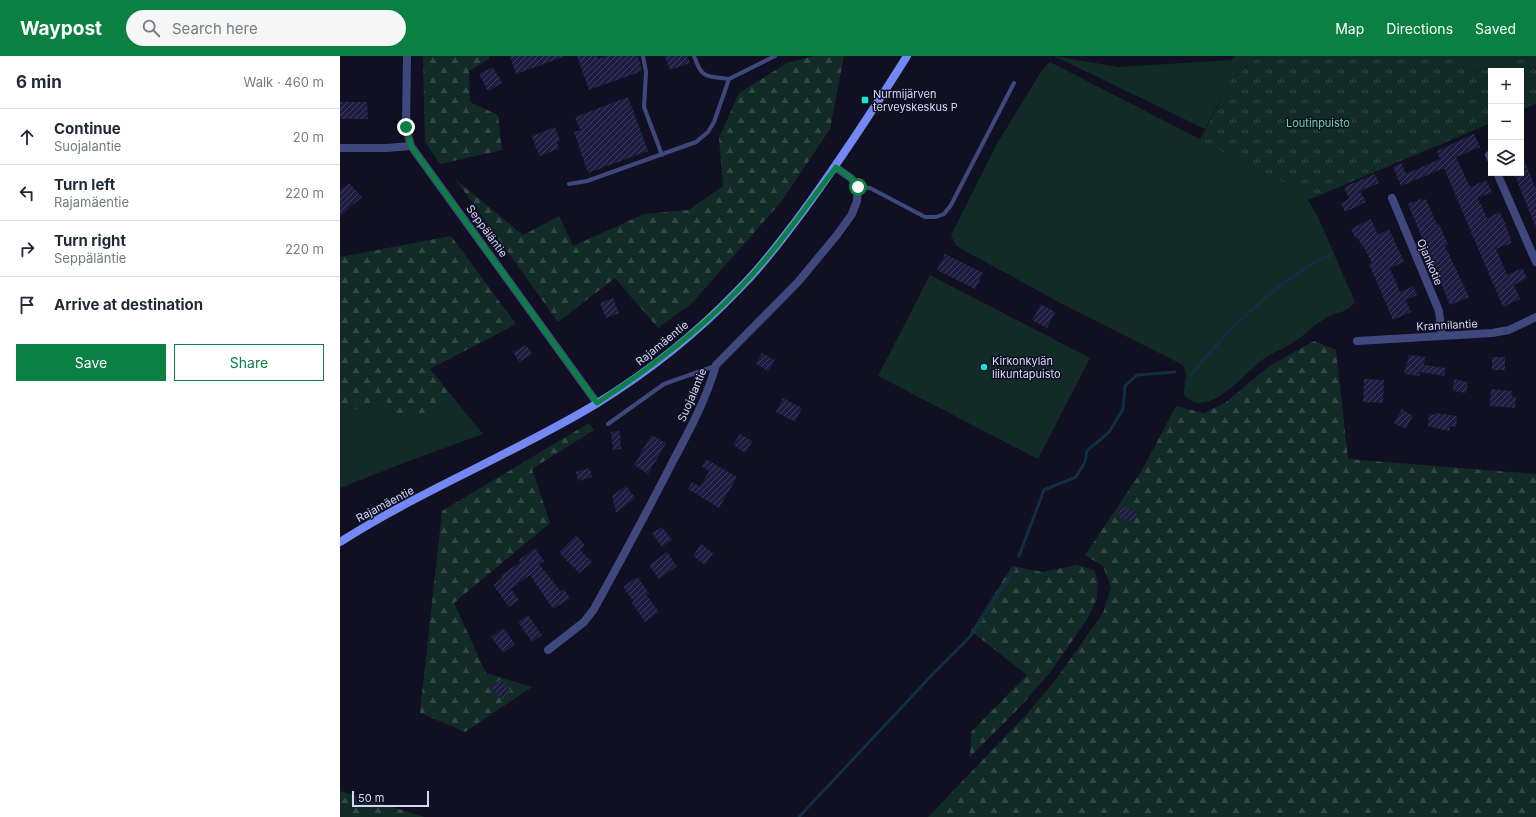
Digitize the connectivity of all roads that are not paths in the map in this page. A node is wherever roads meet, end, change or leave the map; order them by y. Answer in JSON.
{"nodes":[{"id":1,"x":407,"y":56,"type":"edge"},
{"id":2,"x":643,"y":56,"type":"edge"},
{"id":3,"x":694,"y":56,"type":"edge"},
{"id":4,"x":776,"y":56,"type":"edge"},
{"id":5,"x":907,"y":56,"type":"edge"},
{"id":6,"x":728,"y":79,"type":"junction"},
{"id":7,"x":1014,"y":82,"type":"dead end"},
{"id":8,"x":411,"y":146,"type":"junction"},
{"id":9,"x":340,"y":148,"type":"edge"},
{"id":10,"x":662,"y":155,"type":"junction"},
{"id":11,"x":836,"y":167,"type":"junction"},
{"id":12,"x":1498,"y":176,"type":"edge"},
{"id":13,"x":569,"y":184,"type":"dead end"},
{"id":14,"x":858,"y":187,"type":"junction"},
{"id":15,"x":1392,"y":198,"type":"dead end"},
{"id":16,"x":1536,"y":262,"type":"edge"},
{"id":17,"x":1536,"y":318,"type":"edge"},
{"id":18,"x":1442,"y":336,"type":"junction"},
{"id":19,"x":1357,"y":341,"type":"dead end"},
{"id":20,"x":716,"y":366,"type":"junction"},
{"id":21,"x":597,"y":403,"type":"junction"},
{"id":22,"x":608,"y":424,"type":"dead end"},
{"id":23,"x":340,"y":542,"type":"edge"},
{"id":24,"x":548,"y":650,"type":"dead end"}],
"edges":[{"from":1,"to":8,"type":"street","name":"Seppäläntie"},
{"from":2,"to":10,"type":"lane"},
{"from":3,"to":6,"type":"lane"},
{"from":4,"to":6,"type":"lane"},
{"from":5,"to":11,"type":"main road","name":"Rajamäentie"},
{"from":6,"to":10,"type":"lane"},
{"from":7,"to":14,"type":"lane"},
{"from":8,"to":9,"type":"street"},
{"from":8,"to":21,"type":"street","name":"Seppäläntie"},
{"from":10,"to":13,"type":"lane"},
{"from":11,"to":14,"type":"street"},
{"from":11,"to":21,"type":"main road","name":"Rajamäentie"},
{"from":12,"to":16,"type":"street"},
{"from":14,"to":20,"type":"street","name":"Suojalantie"},
{"from":15,"to":18,"type":"street","name":"Ojankotie"},
{"from":17,"to":18,"type":"street","name":"Krannilantie"},
{"from":18,"to":19,"type":"street","name":"Krannilantie"},
{"from":20,"to":22,"type":"lane"},
{"from":20,"to":24,"type":"street","name":"Suojalantie"},
{"from":21,"to":23,"type":"main road","name":"Rajamäentie"}]}
